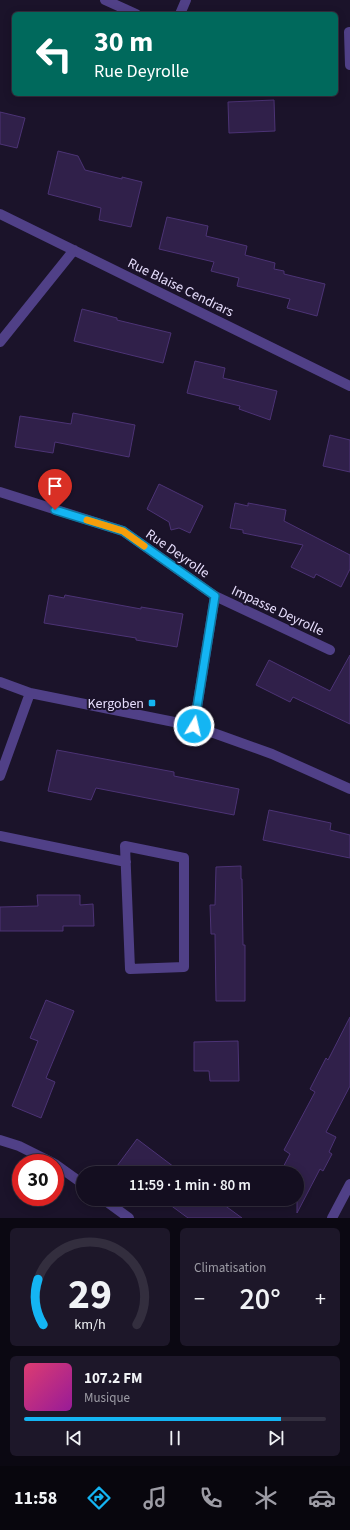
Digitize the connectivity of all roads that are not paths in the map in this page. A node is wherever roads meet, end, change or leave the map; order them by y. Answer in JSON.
{"nodes":[{"id":1,"x":105,"y":0,"type":"edge"},
{"id":2,"x":186,"y":0,"type":"edge"},
{"id":3,"x":132,"y":12,"type":"edge"},
{"id":4,"x":181,"y":12,"type":"edge"},
{"id":5,"x":349,"y":32,"type":"dead end"},
{"id":6,"x":350,"y":65,"type":"edge"},
{"id":7,"x":0,"y":214,"type":"edge"},
{"id":8,"x":74,"y":250,"type":"junction"},
{"id":9,"x":0,"y":342,"type":"edge"},
{"id":10,"x":350,"y":386,"type":"edge"},
{"id":11,"x":0,"y":492,"type":"edge"},
{"id":12,"x":215,"y":596,"type":"junction"},
{"id":13,"x":330,"y":650,"type":"dead end"},
{"id":14,"x":0,"y":682,"type":"edge"},
{"id":15,"x":30,"y":693,"type":"junction"},
{"id":16,"x":194,"y":726,"type":"junction"},
{"id":17,"x":0,"y":776,"type":"edge"},
{"id":18,"x":350,"y":789,"type":"edge"},
{"id":19,"x":0,"y":836,"type":"edge"},
{"id":20,"x":126,"y":862,"type":"junction"},
{"id":21,"x":0,"y":1140,"type":"edge"},
{"id":22,"x":35,"y":1154,"type":"edge"},
{"id":23,"x":64,"y":1170,"type":"edge"},
{"id":24,"x":76,"y":1179,"type":"edge"},
{"id":25,"x":350,"y":1184,"type":"edge"},
{"id":26,"x":113,"y":1206,"type":"edge"},
{"id":27,"x":129,"y":1218,"type":"edge"},
{"id":28,"x":332,"y":1218,"type":"edge"}],
"edges":[{"from":1,"to":3,"type":"street"},
{"from":2,"to":4,"type":"street"},
{"from":5,"to":6,"type":"street"},
{"from":7,"to":8,"type":"street","name":"Rue Blaise Cendrars"},
{"from":8,"to":9,"type":"street"},
{"from":8,"to":10,"type":"street","name":"Rue Blaise Cendrars"},
{"from":11,"to":12,"type":"street","name":"Rue Deyrolle"},
{"from":12,"to":13,"type":"street","name":"Impasse Deyrolle"},
{"from":12,"to":16,"type":"street","name":"Rue Deyrolle"},
{"from":14,"to":15,"type":"street"},
{"from":15,"to":16,"type":"street"},
{"from":15,"to":17,"type":"street"},
{"from":16,"to":18,"type":"street"},
{"from":19,"to":20,"type":"street"},
{"from":20,"to":20,"type":"street"},
{"from":21,"to":22,"type":"street"},
{"from":23,"to":24,"type":"street"},
{"from":25,"to":28,"type":"street"},
{"from":26,"to":27,"type":"street"}]}
